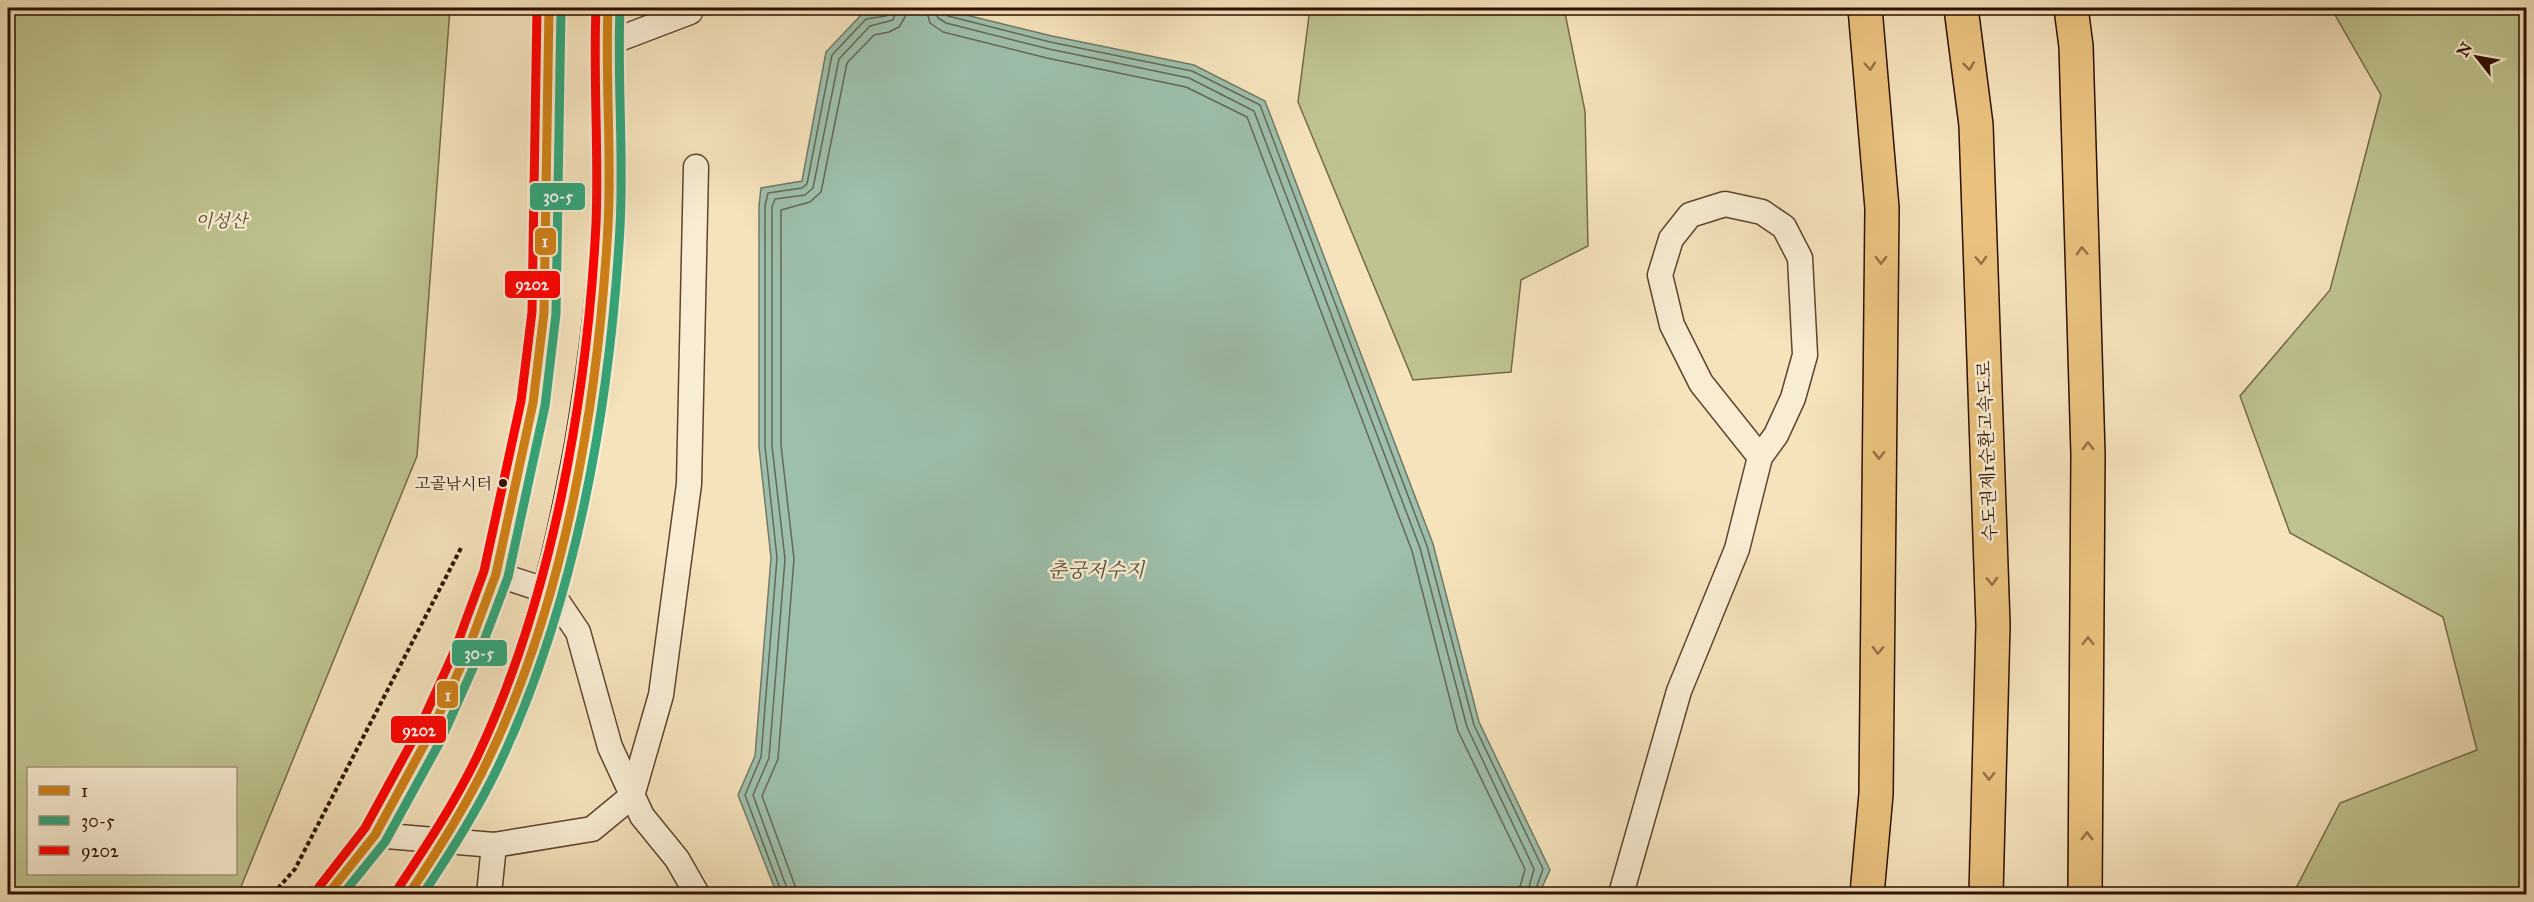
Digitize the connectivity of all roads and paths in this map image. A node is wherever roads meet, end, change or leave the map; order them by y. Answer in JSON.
{"nodes":[{"id":1,"x":549,"y":8,"type":"edge"},
{"id":2,"x":608,"y":8,"type":"edge"},
{"id":3,"x":690,"y":8,"type":"edge"},
{"id":4,"x":1865,"y":8,"type":"edge"},
{"id":5,"x":1961,"y":8,"type":"edge"},
{"id":6,"x":2072,"y":8,"type":"edge"},
{"id":7,"x":606,"y":44,"type":"junction"},
{"id":8,"x":696,"y":166,"type":"dead end"},
{"id":9,"x":1760,"y":457,"type":"junction"},
{"id":10,"x":464,"y":542,"type":"dead end"},
{"id":11,"x":496,"y":573,"type":"junction"},
{"id":12,"x":551,"y":592,"type":"junction"},
{"id":13,"x":632,"y":796,"type":"junction"},
{"id":14,"x":375,"y":835,"type":"junction"},
{"id":15,"x":445,"y":841,"type":"junction"},
{"id":16,"x":494,"y":845,"type":"junction"},
{"id":17,"x":273,"y":894,"type":"edge"},
{"id":18,"x":328,"y":894,"type":"edge"},
{"id":19,"x":408,"y":894,"type":"edge"},
{"id":20,"x":489,"y":894,"type":"edge"},
{"id":21,"x":697,"y":894,"type":"edge"},
{"id":22,"x":1622,"y":894,"type":"edge"},
{"id":23,"x":1867,"y":894,"type":"edge"},
{"id":24,"x":1986,"y":894,"type":"edge"},
{"id":25,"x":2085,"y":894,"type":"edge"}],
"edges":[{"from":1,"to":11,"type":"street"},
{"from":2,"to":7,"type":"street"},
{"from":3,"to":7,"type":"lane"},
{"from":4,"to":23,"type":"highway","one_way":true},
{"from":5,"to":24,"type":"highway","name":"수도권제1순환고속도로","one_way":true},
{"from":25,"to":6,"type":"highway","one_way":true},
{"from":7,"to":12,"type":"street"},
{"from":8,"to":13,"type":"lane"},
{"from":9,"to":9,"type":"lane"},
{"from":9,"to":22,"type":"lane"},
{"from":10,"to":17,"type":"path"},
{"from":11,"to":12,"type":"lane"},
{"from":11,"to":14,"type":"street"},
{"from":12,"to":13,"type":"lane"},
{"from":12,"to":15,"type":"street"},
{"from":13,"to":16,"type":"lane"},
{"from":13,"to":21,"type":"lane"},
{"from":14,"to":15,"type":"lane"},
{"from":14,"to":18,"type":"street"},
{"from":15,"to":16,"type":"lane"},
{"from":15,"to":19,"type":"street"},
{"from":16,"to":20,"type":"lane"}]}
